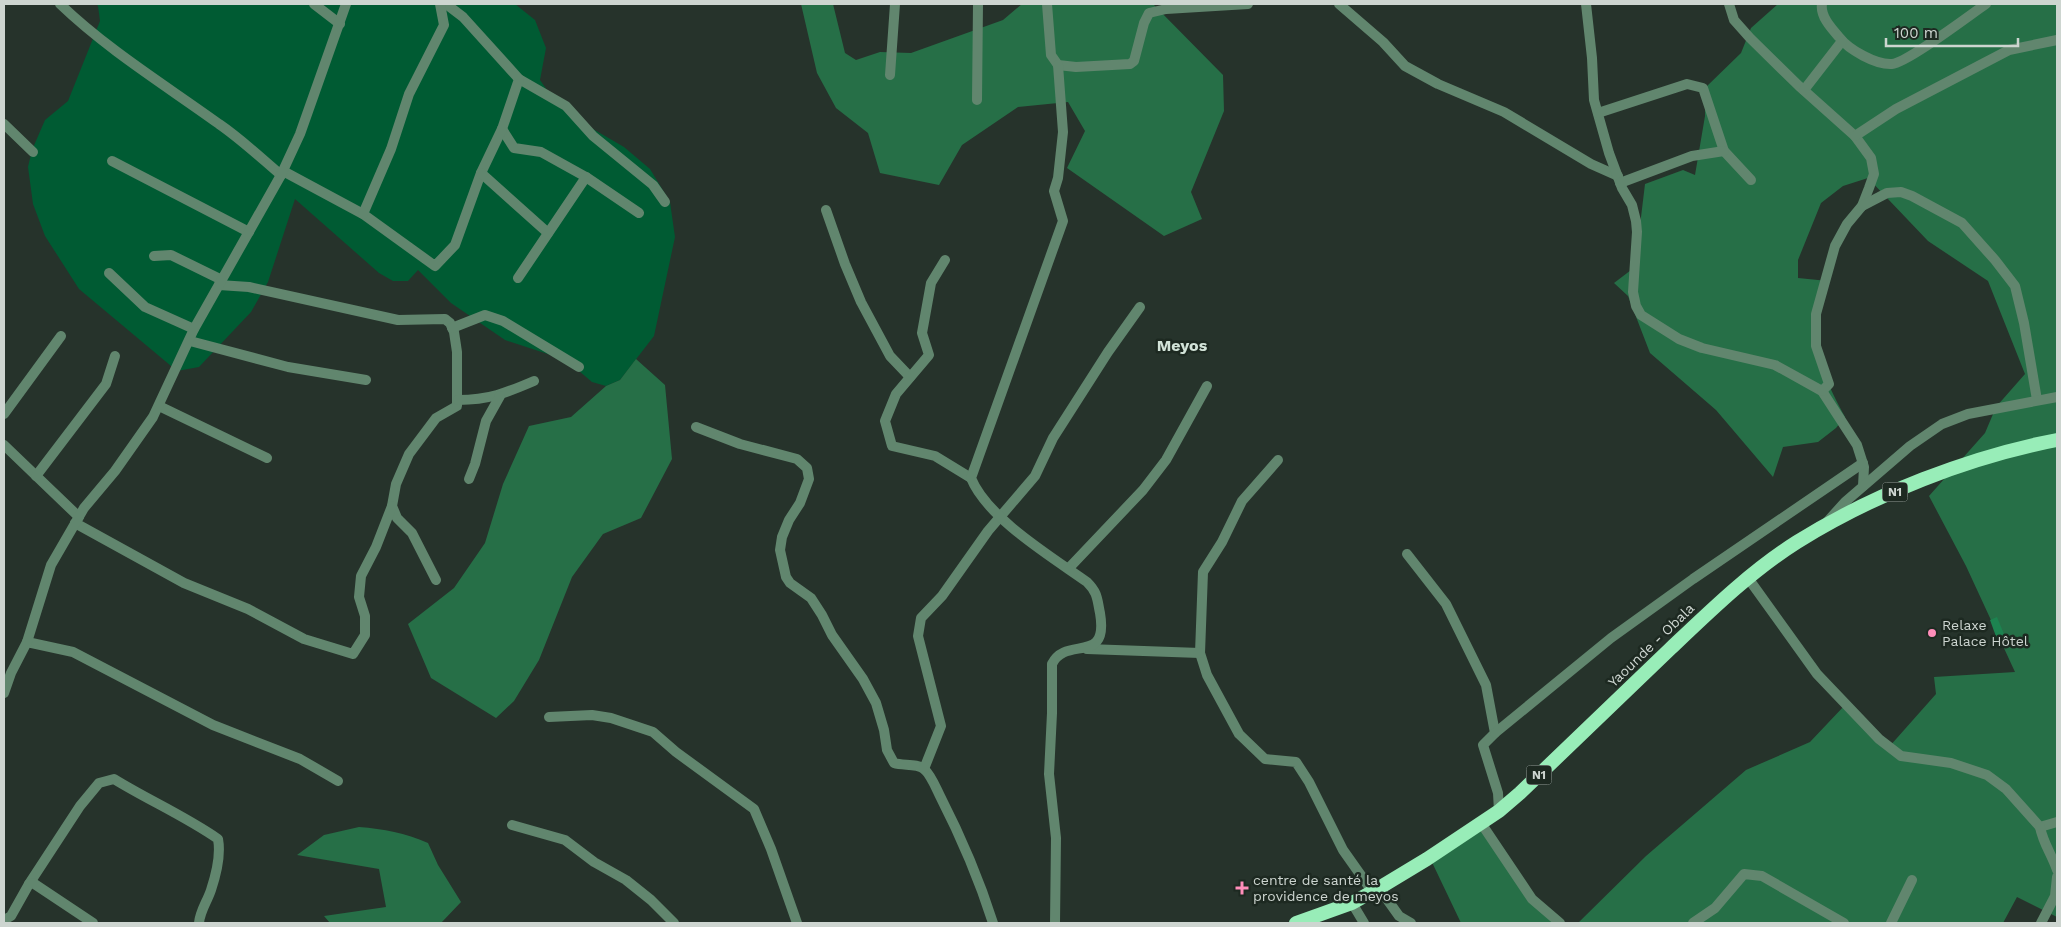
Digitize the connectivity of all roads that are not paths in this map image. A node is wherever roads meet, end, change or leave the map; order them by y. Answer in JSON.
{"nodes":[{"id":1,"x":60,"y":4,"type":"edge"},
{"id":2,"x":314,"y":4,"type":"edge"},
{"id":3,"x":346,"y":4,"type":"edge"},
{"id":4,"x":440,"y":4,"type":"edge"},
{"id":5,"x":446,"y":4,"type":"edge"},
{"id":6,"x":895,"y":4,"type":"edge"},
{"id":7,"x":978,"y":4,"type":"edge"},
{"id":8,"x":1047,"y":4,"type":"edge"},
{"id":9,"x":1248,"y":4,"type":"edge"},
{"id":10,"x":1339,"y":4,"type":"edge"},
{"id":11,"x":1586,"y":4,"type":"edge"},
{"id":12,"x":1729,"y":4,"type":"edge"},
{"id":13,"x":1822,"y":4,"type":"edge"},
{"id":14,"x":1986,"y":4,"type":"edge"},
{"id":15,"x":340,"y":24,"type":"junction"},
{"id":16,"x":2057,"y":40,"type":"edge"},
{"id":17,"x":1842,"y":41,"type":"junction"},
{"id":18,"x":1058,"y":64,"type":"junction"},
{"id":19,"x":890,"y":75,"type":"dead end"},
{"id":20,"x":519,"y":79,"type":"junction"},
{"id":21,"x":1804,"y":90,"type":"junction"},
{"id":22,"x":977,"y":100,"type":"dead end"},
{"id":23,"x":1598,"y":113,"type":"junction"},
{"id":24,"x":4,"y":124,"type":"edge"},
{"id":25,"x":502,"y":130,"type":"junction"},
{"id":26,"x":1855,"y":136,"type":"junction"},
{"id":27,"x":1724,"y":151,"type":"junction"},
{"id":28,"x":34,"y":152,"type":"dead end"},
{"id":29,"x":112,"y":161,"type":"dead end"},
{"id":30,"x":282,"y":173,"type":"junction"},
{"id":31,"x":481,"y":173,"type":"junction"},
{"id":32,"x":586,"y":177,"type":"junction"},
{"id":33,"x":1619,"y":179,"type":"junction"},
{"id":34,"x":1751,"y":180,"type":"dead end"},
{"id":35,"x":665,"y":202,"type":"dead end"},
{"id":36,"x":1862,"y":206,"type":"junction"},
{"id":37,"x":826,"y":210,"type":"dead end"},
{"id":38,"x":639,"y":213,"type":"dead end"},
{"id":39,"x":363,"y":214,"type":"junction"},
{"id":40,"x":249,"y":232,"type":"junction"},
{"id":41,"x":548,"y":233,"type":"junction"},
{"id":42,"x":154,"y":256,"type":"dead end"},
{"id":43,"x":945,"y":260,"type":"dead end"},
{"id":44,"x":109,"y":272,"type":"dead end"},
{"id":45,"x":518,"y":278,"type":"dead end"},
{"id":46,"x":221,"y":283,"type":"junction"},
{"id":47,"x":1140,"y":307,"type":"dead end"},
{"id":48,"x":452,"y":328,"type":"junction"},
{"id":49,"x":194,"y":329,"type":"junction"},
{"id":50,"x":61,"y":336,"type":"dead end"},
{"id":51,"x":190,"y":341,"type":"junction"},
{"id":52,"x":115,"y":356,"type":"dead end"},
{"id":53,"x":579,"y":367,"type":"dead end"},
{"id":54,"x":910,"y":377,"type":"junction"},
{"id":55,"x":366,"y":380,"type":"dead end"},
{"id":56,"x":534,"y":381,"type":"dead end"},
{"id":57,"x":1207,"y":386,"type":"dead end"},
{"id":58,"x":1822,"y":391,"type":"junction"},
{"id":59,"x":500,"y":396,"type":"junction"},
{"id":60,"x":2057,"y":397,"type":"edge"},
{"id":61,"x":458,"y":400,"type":"junction"},
{"id":62,"x":2037,"y":400,"type":"junction"},
{"id":63,"x":159,"y":406,"type":"junction"},
{"id":64,"x":4,"y":414,"type":"edge"},
{"id":65,"x":696,"y":427,"type":"dead end"},
{"id":66,"x":2057,"y":440,"type":"edge"},
{"id":67,"x":4,"y":445,"type":"edge"},
{"id":68,"x":267,"y":458,"type":"dead end"},
{"id":69,"x":1278,"y":460,"type":"dead end"},
{"id":70,"x":1863,"y":463,"type":"junction"},
{"id":71,"x":36,"y":476,"type":"junction"},
{"id":72,"x":971,"y":478,"type":"junction"},
{"id":73,"x":469,"y":479,"type":"dead end"},
{"id":74,"x":1863,"y":486,"type":"junction"},
{"id":75,"x":392,"y":506,"type":"junction"},
{"id":76,"x":1000,"y":518,"type":"junction"},
{"id":77,"x":77,"y":520,"type":"junction"},
{"id":78,"x":1821,"y":528,"type":"junction"},
{"id":79,"x":1407,"y":554,"type":"dead end"},
{"id":80,"x":1069,"y":568,"type":"junction"},
{"id":81,"x":1748,"y":578,"type":"junction"},
{"id":82,"x":436,"y":580,"type":"dead end"},
{"id":83,"x":27,"y":642,"type":"junction"},
{"id":84,"x":1086,"y":648,"type":"junction"},
{"id":85,"x":1200,"y":653,"type":"junction"},
{"id":86,"x":4,"y":693,"type":"edge"},
{"id":87,"x":549,"y":717,"type":"dead end"},
{"id":88,"x":1495,"y":734,"type":"junction"},
{"id":89,"x":924,"y":769,"type":"junction"},
{"id":90,"x":338,"y":781,"type":"dead end"},
{"id":91,"x":1498,"y":811,"type":"junction"},
{"id":92,"x":2057,"y":822,"type":"edge"},
{"id":93,"x":1481,"y":823,"type":"junction"},
{"id":94,"x":512,"y":824,"type":"dead end"},
{"id":95,"x":2040,"y":827,"type":"junction"},
{"id":96,"x":2057,"y":870,"type":"edge"},
{"id":97,"x":2057,"y":877,"type":"edge"},
{"id":98,"x":1912,"y":880,"type":"dead end"},
{"id":99,"x":29,"y":884,"type":"junction"},
{"id":100,"x":1375,"y":890,"type":"junction"},
{"id":101,"x":1352,"y":903,"type":"junction"},
{"id":102,"x":4,"y":920,"type":"edge"},
{"id":103,"x":93,"y":923,"type":"edge"},
{"id":104,"x":199,"y":923,"type":"edge"},
{"id":105,"x":674,"y":923,"type":"edge"},
{"id":106,"x":797,"y":923,"type":"edge"},
{"id":107,"x":993,"y":923,"type":"edge"},
{"id":108,"x":1055,"y":923,"type":"edge"},
{"id":109,"x":1296,"y":923,"type":"edge"},
{"id":110,"x":1364,"y":923,"type":"edge"},
{"id":111,"x":1410,"y":923,"type":"edge"},
{"id":112,"x":1560,"y":923,"type":"edge"},
{"id":113,"x":1693,"y":923,"type":"edge"},
{"id":114,"x":1844,"y":923,"type":"edge"},
{"id":115,"x":1891,"y":923,"type":"edge"},
{"id":116,"x":2040,"y":923,"type":"edge"}],
"edges":[{"from":1,"to":30,"type":"street"},
{"from":2,"to":15,"type":"street"},
{"from":3,"to":15,"type":"street"},
{"from":4,"to":39,"type":"street"},
{"from":5,"to":20,"type":"street"},
{"from":6,"to":19,"type":"street"},
{"from":7,"to":22,"type":"street"},
{"from":8,"to":18,"type":"street"},
{"from":9,"to":18,"type":"street"},
{"from":10,"to":33,"type":"street"},
{"from":11,"to":23,"type":"street"},
{"from":12,"to":21,"type":"street"},
{"from":13,"to":17,"type":"street"},
{"from":14,"to":17,"type":"street"},
{"from":15,"to":30,"type":"street"},
{"from":16,"to":26,"type":"street"},
{"from":17,"to":21,"type":"street"},
{"from":18,"to":72,"type":"street"},
{"from":20,"to":25,"type":"street"},
{"from":20,"to":35,"type":"street"},
{"from":21,"to":26,"type":"street"},
{"from":23,"to":27,"type":"street"},
{"from":23,"to":33,"type":"street"},
{"from":24,"to":28,"type":"street"},
{"from":25,"to":31,"type":"street"},
{"from":25,"to":32,"type":"street"},
{"from":26,"to":36,"type":"street"},
{"from":27,"to":33,"type":"street"},
{"from":27,"to":34,"type":"street"},
{"from":29,"to":40,"type":"street"},
{"from":30,"to":39,"type":"street"},
{"from":30,"to":40,"type":"street"},
{"from":31,"to":39,"type":"street"},
{"from":31,"to":41,"type":"street"},
{"from":32,"to":38,"type":"street"},
{"from":32,"to":41,"type":"street"},
{"from":33,"to":58,"type":"street"},
{"from":36,"to":58,"type":"street"},
{"from":36,"to":62,"type":"street"},
{"from":37,"to":54,"type":"street"},
{"from":40,"to":46,"type":"street"},
{"from":41,"to":45,"type":"street"},
{"from":42,"to":46,"type":"street"},
{"from":43,"to":54,"type":"street"},
{"from":44,"to":49,"type":"street"},
{"from":46,"to":48,"type":"street"},
{"from":46,"to":49,"type":"street"},
{"from":47,"to":76,"type":"street"},
{"from":48,"to":53,"type":"street"},
{"from":48,"to":61,"type":"street"},
{"from":49,"to":51,"type":"street"},
{"from":50,"to":64,"type":"street"},
{"from":51,"to":55,"type":"street"},
{"from":51,"to":63,"type":"street"},
{"from":52,"to":71,"type":"street"},
{"from":54,"to":72,"type":"street"},
{"from":56,"to":59,"type":"street"},
{"from":57,"to":80,"type":"street"},
{"from":58,"to":70,"type":"street"},
{"from":59,"to":61,"type":"street"},
{"from":59,"to":73,"type":"street"},
{"from":60,"to":62,"type":"street"},
{"from":61,"to":75,"type":"street"},
{"from":62,"to":74,"type":"street"},
{"from":63,"to":68,"type":"street"},
{"from":63,"to":77,"type":"street"},
{"from":65,"to":89,"type":"street"},
{"from":66,"to":78,"type":"highway","name":"Yaounde - Obala","number":"N1"},
{"from":67,"to":71,"type":"street"},
{"from":69,"to":85,"type":"street"},
{"from":70,"to":74,"type":"street"},
{"from":70,"to":88,"type":"street"},
{"from":71,"to":77,"type":"street"},
{"from":72,"to":76,"type":"street"},
{"from":74,"to":78,"type":"street"},
{"from":75,"to":77,"type":"street"},
{"from":75,"to":82,"type":"street"},
{"from":76,"to":80,"type":"street"},
{"from":76,"to":89,"type":"street"},
{"from":77,"to":83,"type":"street"},
{"from":78,"to":81,"type":"highway","name":"Yaounde - Obala","number":"N1"},
{"from":79,"to":88,"type":"street"},
{"from":80,"to":84,"type":"street"},
{"from":81,"to":91,"type":"highway","name":"Yaounde - Obala","number":"N1"},
{"from":81,"to":95,"type":"street"},
{"from":83,"to":86,"type":"street"},
{"from":83,"to":90,"type":"street"},
{"from":84,"to":85,"type":"street"},
{"from":84,"to":108,"type":"street"},
{"from":85,"to":100,"type":"street"},
{"from":87,"to":106,"type":"street"},
{"from":88,"to":91,"type":"street"},
{"from":89,"to":107,"type":"street"},
{"from":91,"to":93,"type":"highway","name":"Yaounde - Obala","number":"N1"},
{"from":92,"to":95,"type":"street"},
{"from":93,"to":100,"type":"highway","name":"Yaounde - Obala","number":"N1"},
{"from":93,"to":112,"type":"street"},
{"from":94,"to":105,"type":"street"},
{"from":95,"to":96,"type":"street"},
{"from":97,"to":116,"type":"street"},
{"from":98,"to":115,"type":"street"},
{"from":99,"to":102,"type":"street"},
{"from":99,"to":103,"type":"street"},
{"from":99,"to":104,"type":"street"},
{"from":100,"to":101,"type":"highway","name":"Yaounde - Obala","number":"N1"},
{"from":100,"to":111,"type":"street"},
{"from":101,"to":109,"type":"highway","name":"Yaounde - Obala","number":"N1"},
{"from":101,"to":110,"type":"street"},
{"from":113,"to":114,"type":"street"}]}
